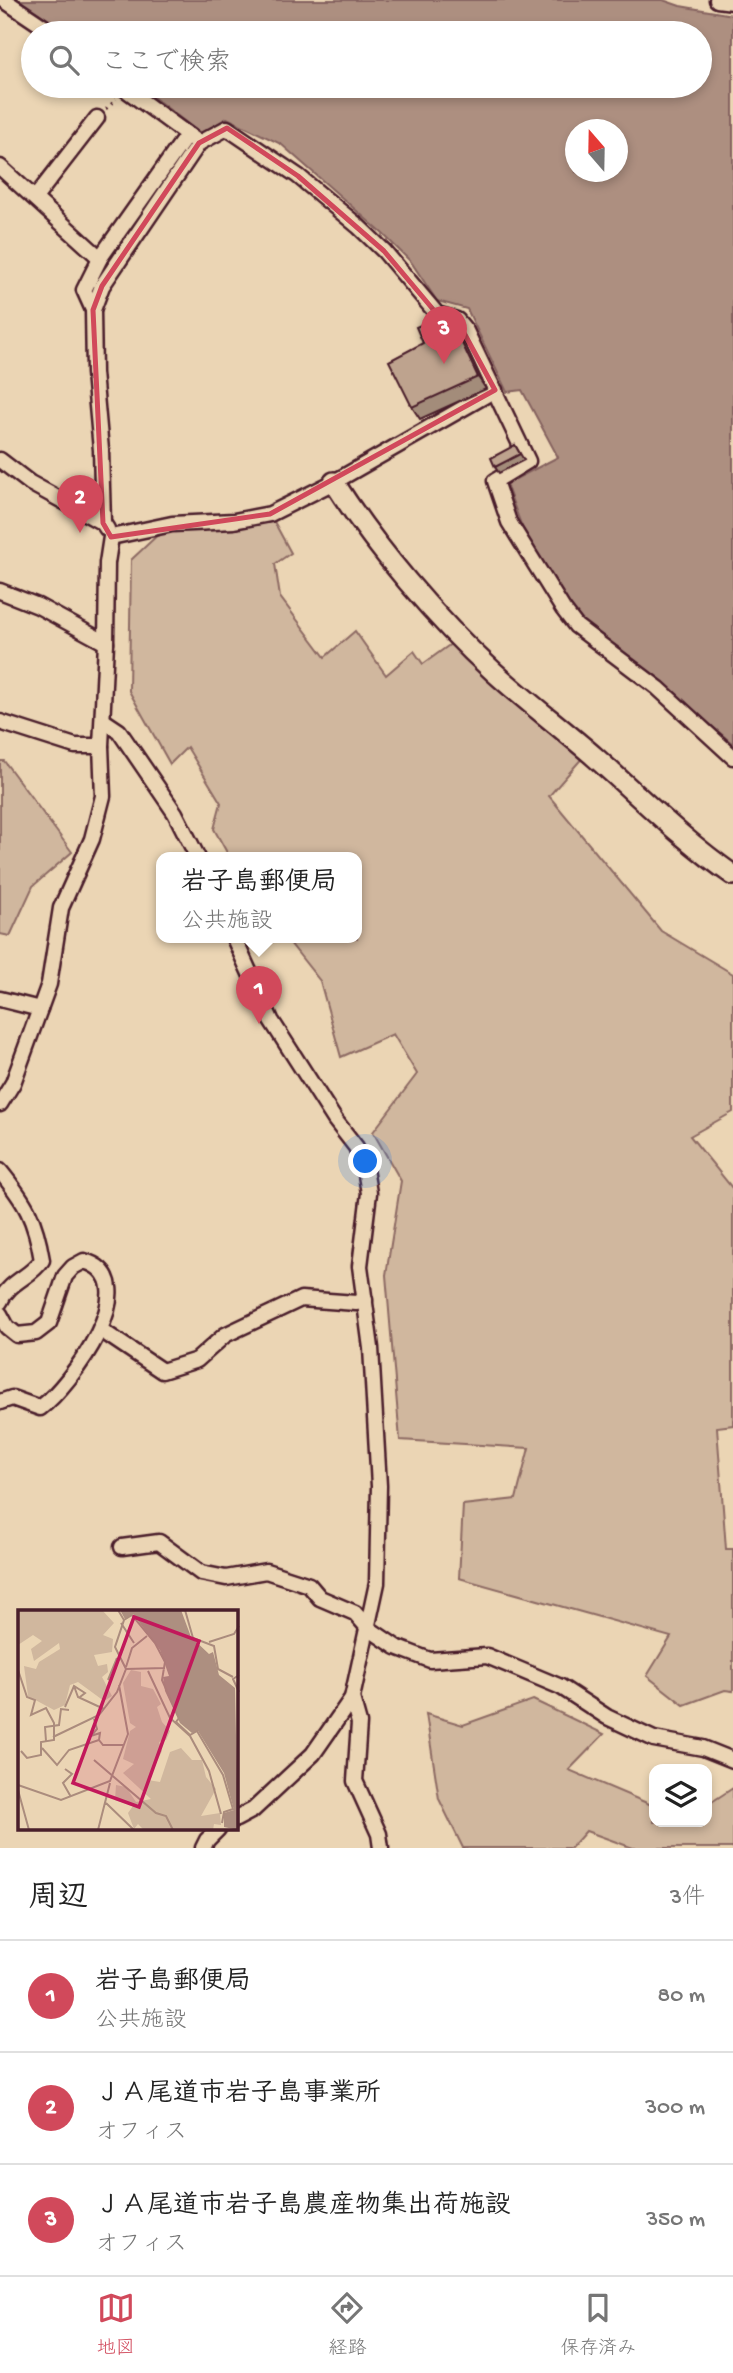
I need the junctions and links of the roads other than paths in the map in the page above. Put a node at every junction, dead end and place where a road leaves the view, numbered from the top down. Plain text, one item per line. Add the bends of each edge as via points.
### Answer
1 (4, 0) edge
2 (717, 0) edge
3 (733, 2) edge
4 (35, 21) edge
5 (138, 98) edge
6 (97, 118) road end
7 (193, 139) junction
8 (0, 167) edge
9 (35, 198) junction
10 (100, 258) junction
11 (93, 310) junction
12 (495, 390) junction
13 (0, 460) edge
14 (334, 482) junction
15 (103, 523) junction
16 (111, 537) junction
17 (0, 591) edge
18 (107, 643) junction
19 (104, 721) junction
20 (0, 722) edge
21 (101, 746) junction
22 (733, 757) edge
23 (195, 852) edge
24 (733, 875) edge
25 (236, 943) edge
26 (0, 999) edge
27 (40, 1009) junction
28 (0, 1104) edge
29 (0, 1171) edge
30 (365, 1300) junction
31 (0, 1302) edge
32 (0, 1314) edge
33 (100, 1330) junction
34 (0, 1402) edge
35 (122, 1547) dead end
36 (368, 1628) junction
37 (352, 1698) junction
38 (733, 1760) edge
39 (238, 1818) edge
40 (217, 1830) edge
41 (203, 1848) edge
42 (381, 1848) edge

1 - 4 street
2 - 3 street
5 - 7 street
6 - 9 street
7 - 10 street
7 - 11 street via 102,286
7 - 12 street via 227,128 298,176 384,251 437,314 457,320
8 - 9 street
9 - 10 street
10 - 11 street via 84,290
11 - 15 street
12 - 14 street
12 - 22 street via 528,461 495,481 509,522 563,609 576,626 657,688
13 - 15 street via 30,483
14 - 16 street via 286,507 250,519 172,524
14 - 24 street via 368,531 437,613 495,673
15 - 16 street
16 - 18 street
17 - 18 street
18 - 19 street
19 - 21 street
19 - 23 street via 126,741 175,813
20 - 21 street via 75,746
21 - 27 street via 103,796 92,839 61,908 49,984
25 - 30 street via 271,1020 356,1147 365,1169 369,1193 360,1266
26 - 27 street
27 - 28 street via 13,1083
29 - 31 street via 24,1200 42,1259 37,1268 5,1291
30 - 33 street via 301,1299 225,1335 197,1360 162,1371
30 - 36 street via 379,1486 377,1583
32 - 33 street via 18,1335 36,1333 49,1323 65,1276 84,1261 106,1273 110,1289
33 - 34 street via 90,1349 40,1408 12,1398
35 - 36 street via 159,1542 201,1573 226,1578 266,1572 309,1585 320,1598 355,1613
36 - 37 street
36 - 38 street via 396,1647 430,1660 487,1657 561,1687 607,1717 654,1739 703,1748
37 - 39 street via 313,1754 253,1810
37 - 42 street via 359,1723 355,1781
40 - 41 street

